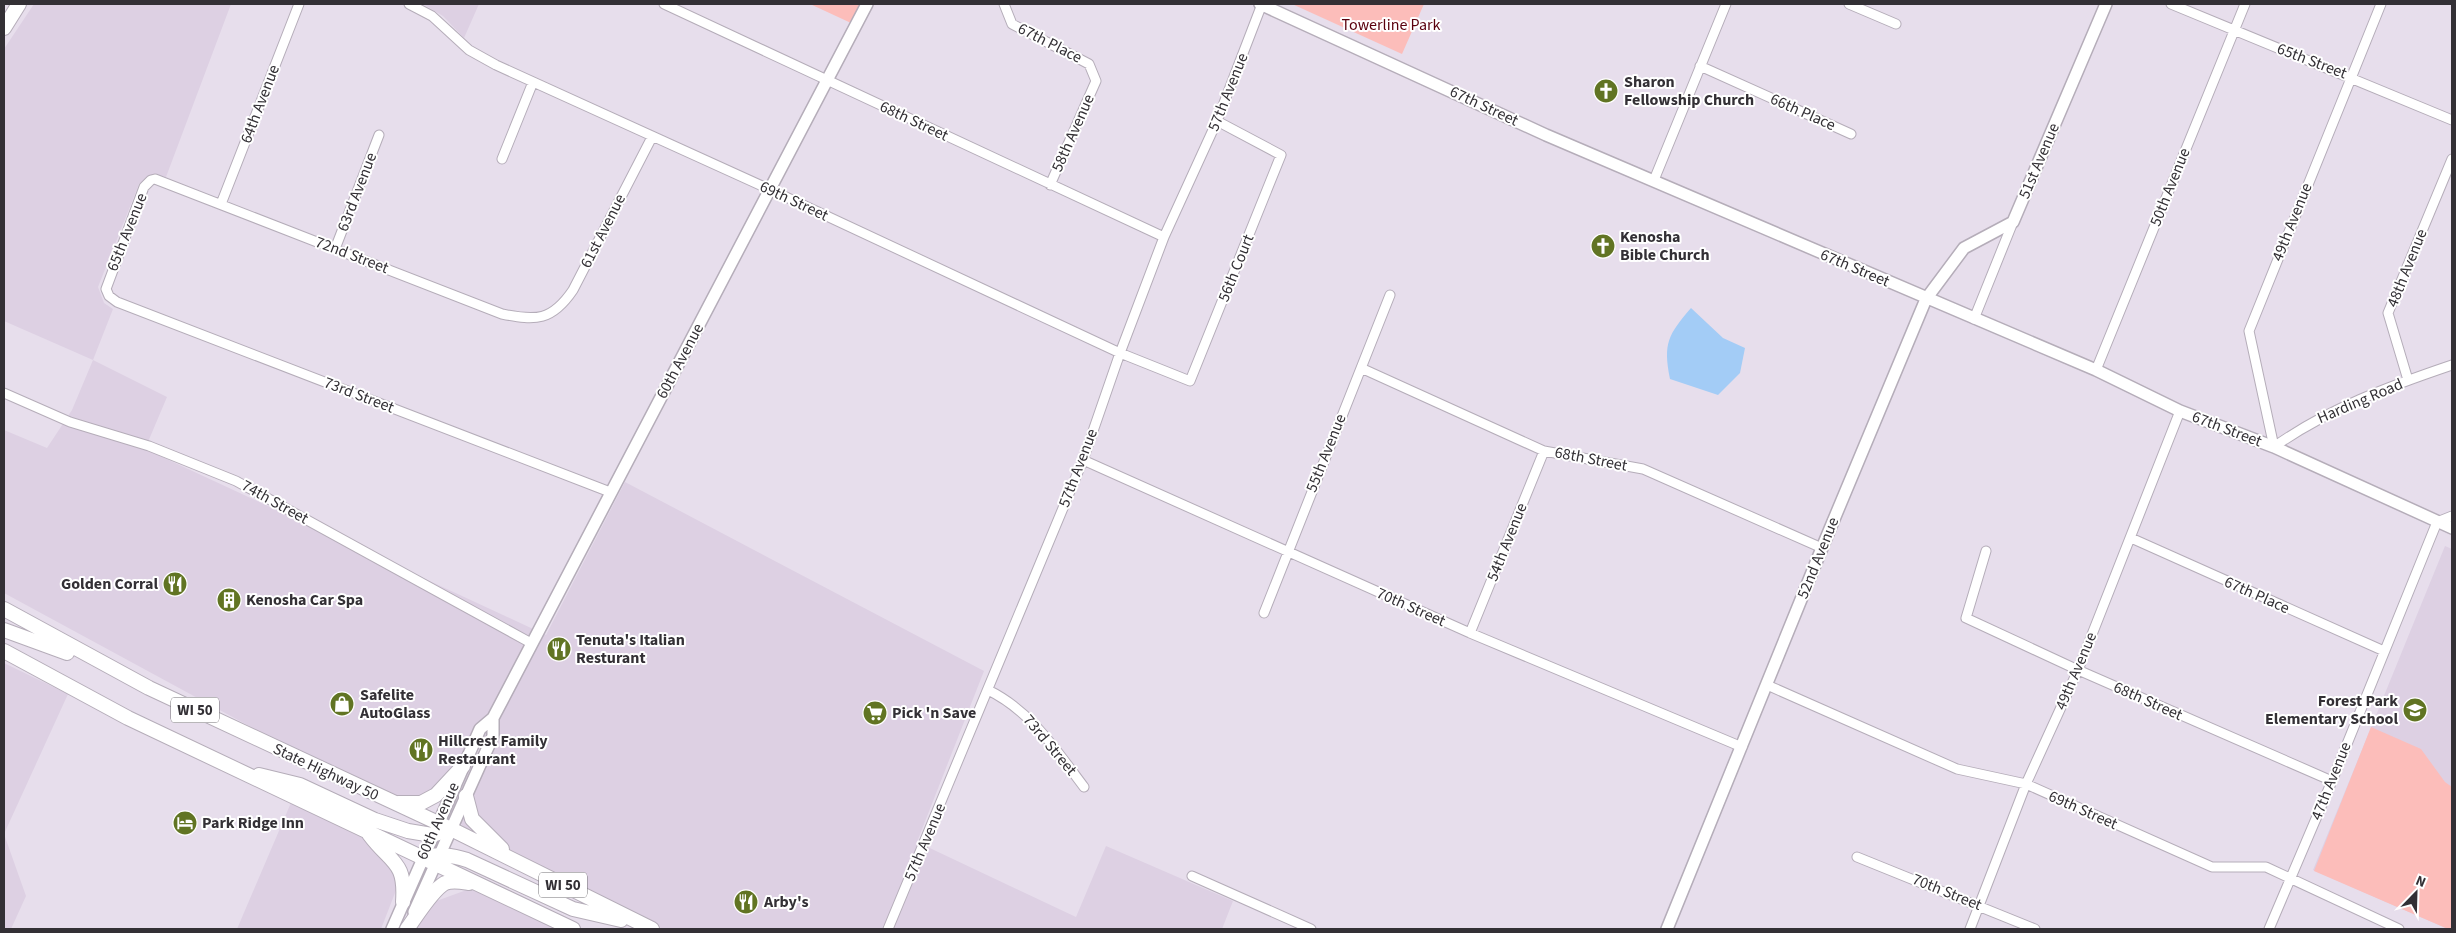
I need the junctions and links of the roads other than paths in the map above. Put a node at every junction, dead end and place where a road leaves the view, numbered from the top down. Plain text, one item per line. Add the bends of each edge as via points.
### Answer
1 (19, 4) edge
2 (298, 4) edge
3 (409, 4) edge
4 (664, 4) edge
5 (867, 4) edge
6 (1261, 4) edge
7 (1726, 4) edge
8 (1849, 4) edge
9 (2106, 4) edge
10 (2171, 4) edge
11 (2245, 4) edge
12 (2381, 4) edge
13 (1003, 5) edge
14 (1896, 24) dead end
15 (4, 28) edge
16 (2234, 31) junction
17 (1700, 66) junction
18 (2350, 76) junction
19 (826, 80) junction
20 (1096, 81) joint
21 (533, 82) junction
22 (2452, 120) edge
23 (1217, 121) junction
24 (1851, 134) dead end
25 (378, 135) dead end
26 (652, 137) junction
27 (502, 158) dead end
28 (2452, 159) edge
29 (161, 180) joint
30 (1654, 180) junction
31 (1050, 185) junction
32 (771, 190) junction
33 (221, 204) junction
34 (2013, 222) junction
35 (1164, 237) junction
36 (335, 248) junction
37 (1390, 295) dead end
38 (109, 296) joint
39 (1926, 299) junction
40 (544, 316) joint
41 (1974, 319) junction
42 (1120, 353) junction
43 (2452, 365) edge
44 (1360, 368) junction
45 (2096, 370) junction
46 (2408, 380) junction
47 (1190, 381) joint
48 (4, 393) edge
49 (2180, 411) junction
50 (2274, 447) junction
51 (1544, 451) junction
52 (1083, 460) junction
53 (610, 492) junction
54 (2452, 516) edge
55 (2437, 522) junction
56 (2452, 528) edge
57 (2131, 538) junction
58 (1822, 548) junction
59 (1986, 550) dead end
60 (1286, 552) junction
61 (4, 609) edge
62 (1264, 613) dead end
63 (4, 630) edge
64 (1470, 633) junction
65 (532, 643) junction
66 (4, 651) edge
67 (2384, 651) junction
68 (2078, 670) junction
69 (117, 671) junction
70 (1767, 685) junction
71 (988, 690) junction
72 (493, 718) junction
73 (1742, 747) junction
74 (463, 766) junction
75 (232, 768) junction
76 (2332, 781) junction
77 (2026, 784) junction
78 (1084, 787) dead end
79 (466, 796) junction
80 (392, 803) junction
81 (435, 829) junction
82 (451, 829) junction
83 (367, 832) junction
84 (422, 857) junction
85 (1857, 857) dead end
86 (437, 859) junction
87 (519, 864) junction
88 (1192, 876) dead end
89 (2291, 878) junction
90 (477, 884) junction
91 (404, 902) junction
92 (1980, 905) junction
93 (647, 927) edge
94 (392, 929) edge
95 (407, 929) edge
96 (573, 929) edge
97 (888, 929) edge
98 (1311, 929) edge
99 (1667, 929) edge
100 (1970, 929) edge
101 (2036, 929) edge
102 (2269, 929) edge
103 (2399, 929) edge

1 - 15 main road
2 - 33 street, 64th Avenue
3 - 21 street, 69th Street via 432,16 469,50
4 - 19 street, 68th Street
5 - 19 street, 60th Avenue
6 - 23 street, 57th Avenue
6 - 30 street, 67th Street via 1546,135
7 - 17 street
8 - 14 street
9 - 34 street, 51st Avenue
10 - 16 street, 65th Street
11 - 16 street, 50th Avenue
12 - 18 street, 49th Avenue
13 - 20 street, 67th Place via 1012,24 1089,64
16 - 18 street, 65th Street
16 - 45 street, 50th Avenue
17 - 24 street, 66th Place
17 - 30 street
18 - 22 street, 65th Street
18 - 50 street, 49th Avenue via 2249,331
19 - 31 street, 68th Street
19 - 32 street, 60th Avenue
20 - 31 street, 58th Avenue
21 - 26 street, 69th Street
21 - 27 street
23 - 35 street, 57th Avenue
23 - 47 street, 56th Court via 1281,155
25 - 36 street, 63rd Avenue
26 - 32 street, 69th Street
26 - 40 street, 61st Avenue via 573,290 566,300
28 - 46 street, 48th Avenue via 2388,313
29 - 33 street, 72nd Street
29 - 38 street, 65th Avenue via 151,180 144,187 107,281
30 - 39 street, 67th Street
31 - 35 street, 68th Street
32 - 42 street, 69th Street
32 - 53 street, 60th Avenue
33 - 36 street, 72nd Street
34 - 39 street, 52nd Avenue via 1964,248
34 - 41 street, 51st Avenue
35 - 42 street, 57th Avenue
36 - 40 street, 72nd Street via 502,314 534,319
37 - 44 street, 55th Avenue
38 - 53 street, 73rd Street via 117,302
39 - 41 street, 67th Street
39 - 58 street, 52nd Avenue
41 - 45 street, 67th Street
42 - 47 street, 69th Street
42 - 52 street, 57th Avenue
43 - 46 street, Harding Road
44 - 51 street, 68th Street
44 - 60 street, 55th Avenue
45 - 49 street, 67th Street
46 - 50 street, Harding Road via 2311,422
48 - 65 street, 74th Street via 70,422 149,446 236,481
49 - 50 street, 67th Street
49 - 57 street, 49th Avenue
50 - 55 street, 67th Street
51 - 58 street, 68th Street via 1643,469
51 - 64 street, 54th Avenue
52 - 60 street, 70th Street
52 - 71 street, 57th Avenue
53 - 65 street, 60th Avenue
54 - 55 street
55 - 56 street, 67th Street
55 - 67 street, 47th Avenue
57 - 67 street, 67th Place
57 - 68 street, 49th Avenue
58 - 70 street, 52nd Avenue
59 - 68 street, 68th Street via 1966,618
60 - 62 street, 55th Avenue
60 - 64 street, 70th Street
61 - 69 main road, State Highway 50 / WI 50
63 - 69 main road
64 - 73 street, 70th Street
65 - 72 street, 60th Avenue
66 - 75 main road, WI 50 via 128,718
67 - 76 street, 47th Avenue
68 - 76 street, 68th Street
68 - 77 street, 49th Avenue
69 - 80 main road, State Highway 50 / WI 50
70 - 73 street, 52nd Avenue
70 - 77 street, 69th Street via 1957,769
71 - 78 street, 73rd Street via 1014,704 1041,730
71 - 97 street, 57th Avenue
72 - 74 street, 60th Avenue via 480,729
72 - 79 street, 60th Avenue via 493,736
73 - 99 street, 52nd Avenue
74 - 80 main road via 436,795 421,803
74 - 81 street, 60th Avenue
75 - 81 main road via 300,785 408,832
75 - 83 main road, WI 50
76 - 89 street, 47th Avenue
77 - 89 street, 69th Street via 2212,867 2266,867
77 - 92 street, 49th Avenue
79 - 82 street, 60th Avenue
79 - 87 main road via 472,819 478,827
80 - 81 main road, State Highway 50 / WI 50
81 - 82 main road
81 - 84 street, 60th Avenue
82 - 86 street, 60th Avenue
82 - 87 main road, WI 50
83 - 84 main road, WI 50
83 - 91 main road via 399,866 404,879
84 - 86 main road, WI 50
84 - 91 street, 60th Avenue
85 - 92 street, 70th Street
86 - 90 main road, WI 50
86 - 93 main road via 467,860 572,910
86 - 95 street, 60th Avenue
87 - 93 main road, WI 50
88 - 98 street
89 - 102 street, 47th Avenue
89 - 103 street, 69th Street
90 - 95 main road via 445,883
90 - 96 main road, WI 50
91 - 94 street, 60th Avenue
92 - 100 street, 49th Avenue
92 - 101 street, 70th Street

